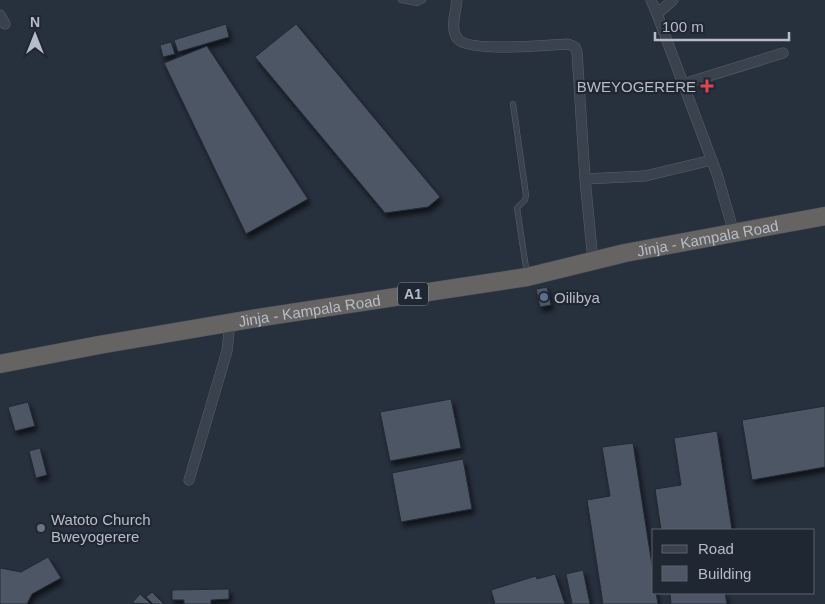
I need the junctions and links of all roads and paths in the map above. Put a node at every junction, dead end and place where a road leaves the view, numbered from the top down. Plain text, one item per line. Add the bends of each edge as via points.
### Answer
1 (401, 0) edge
2 (423, 0) edge
3 (457, 0) edge
4 (651, 0) edge
5 (673, 0) edge
6 (658, 14) junction
7 (783, 53) dead end
8 (683, 84) junction
9 (513, 104) dead end
10 (712, 160) junction
11 (585, 179) junction
12 (825, 216) edge
13 (734, 233) junction
14 (593, 261) junction
15 (527, 277) junction
16 (230, 322) junction
17 (0, 364) edge
18 (189, 480) dead end

1 - 2 lane via 417,3
3 - 11 street via 454,31 464,44 495,47 568,44 575,47
4 - 6 street
5 - 6 street
6 - 8 street
7 - 8 street
8 - 10 street
9 - 15 lane via 526,195 517,208
10 - 11 street via 645,176
10 - 13 street
11 - 14 street
12 - 13 highway, Jinja - Kampala Road / A1
13 - 14 highway, Jinja - Kampala Road / A1
14 - 15 highway, Jinja - Kampala Road / A1
15 - 16 highway, Jinja - Kampala Road / A1
16 - 17 highway, Jinja - Kampala Road / A1
16 - 18 street via 227,351

